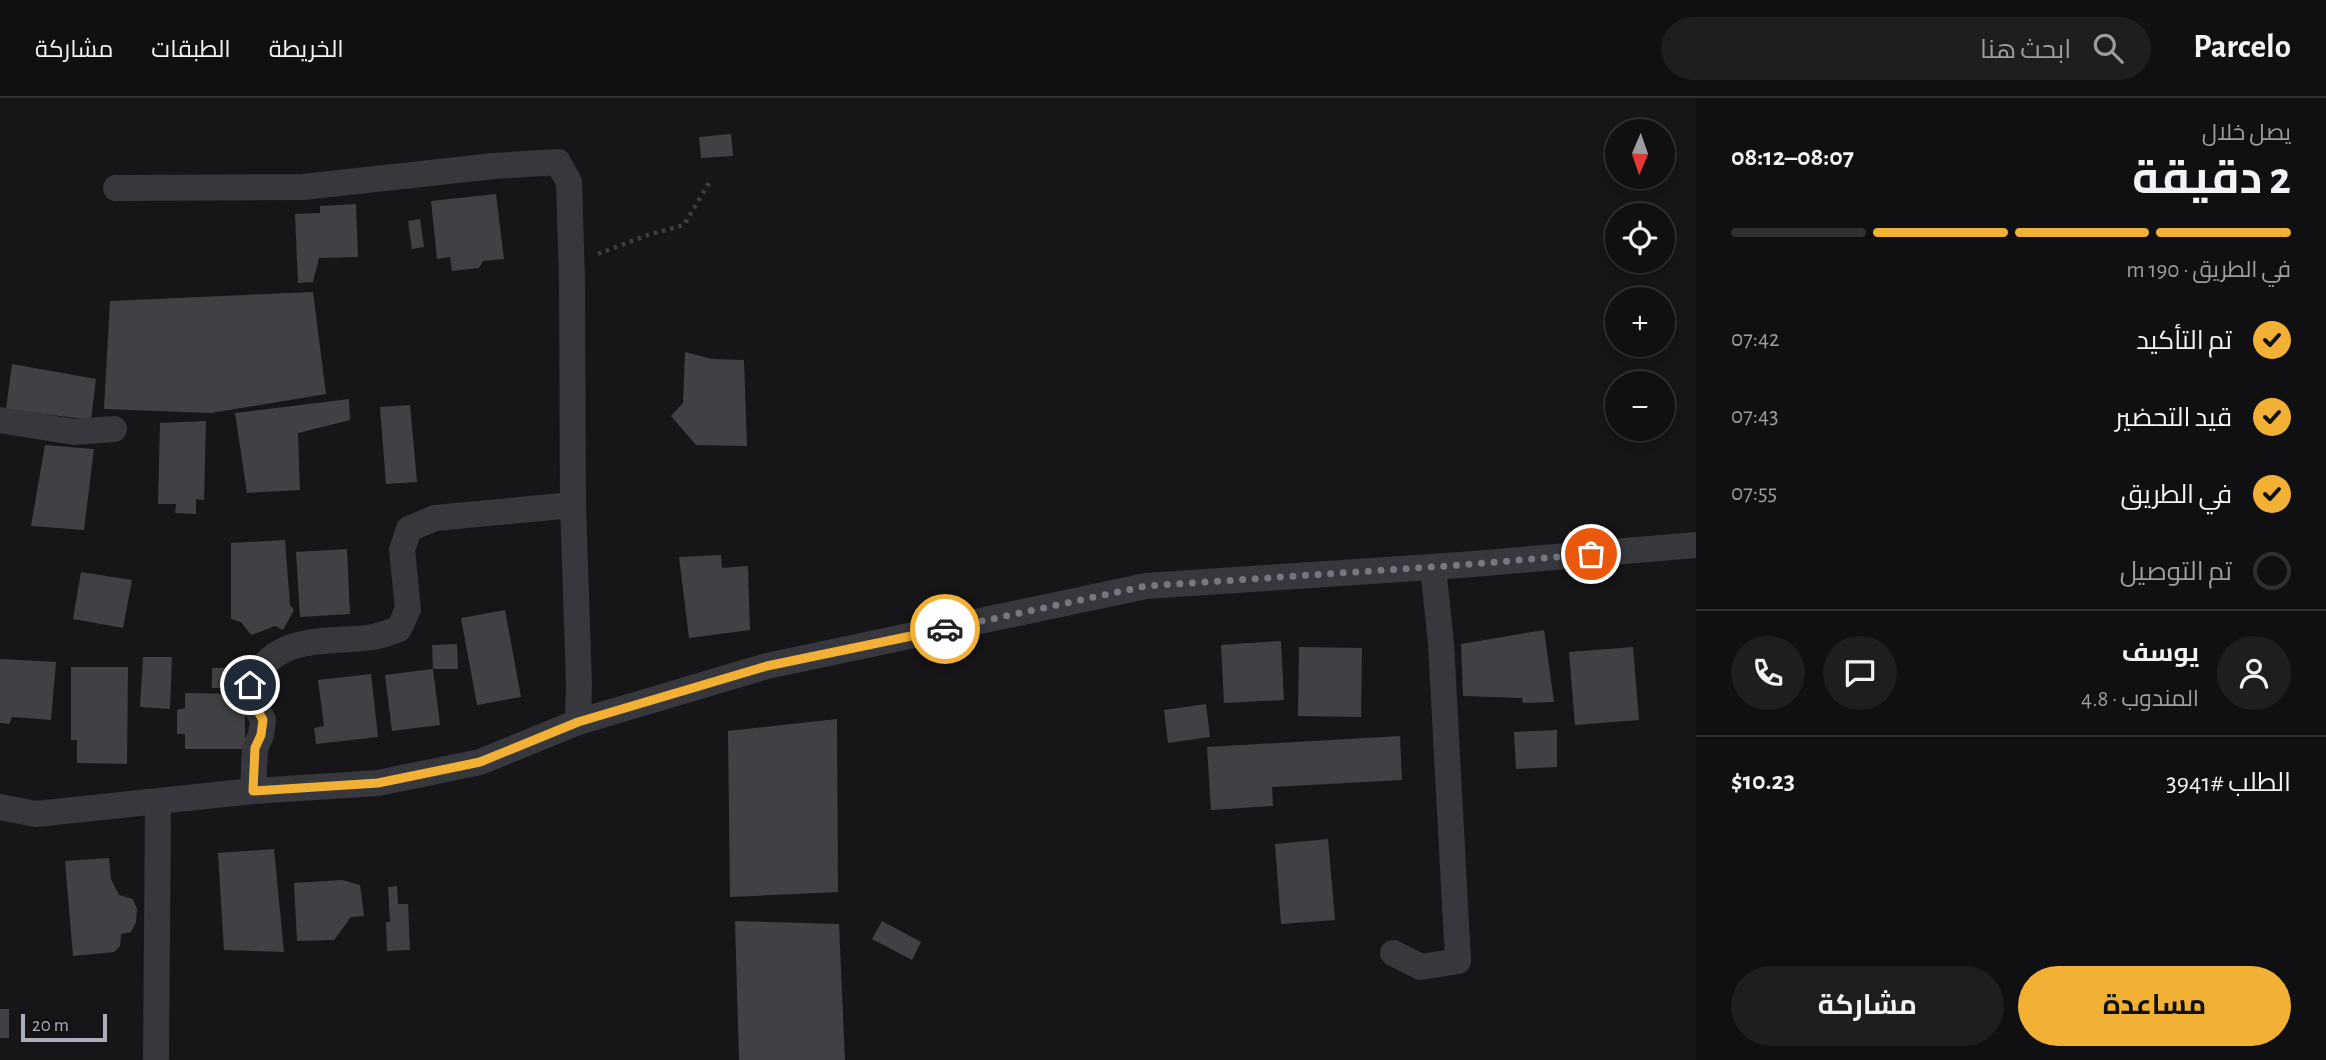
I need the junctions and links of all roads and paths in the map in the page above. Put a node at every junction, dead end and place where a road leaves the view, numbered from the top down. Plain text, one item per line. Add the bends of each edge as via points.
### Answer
1 (709, 183) dead end
2 (116, 188) dead end
3 (572, 281) junction
4 (0, 420) edge
5 (114, 429) dead end
6 (573, 505) junction
7 (1696, 545) edge
8 (1433, 567) junction
9 (578, 722) junction
10 (253, 791) junction
11 (158, 802) junction
12 (0, 807) edge
13 (1393, 953) dead end
14 (156, 1060) edge

1 - 3 path via 684,225 575,263
2 - 3 street via 303,187 558,162 569,182
3 - 6 street
4 - 5 street via 74,432
6 - 9 street
6 - 10 street via 435,518 409,529 402,551 408,609 399,629 376,636 295,644 271,656 257,671 250,685 263,720 255,748
7 - 8 street
8 - 9 street via 1146,586 767,666
8 - 13 street via 1448,746 1458,961 1421,967
9 - 10 street via 480,762 378,783
10 - 11 street
11 - 12 street via 36,814
11 - 14 street

